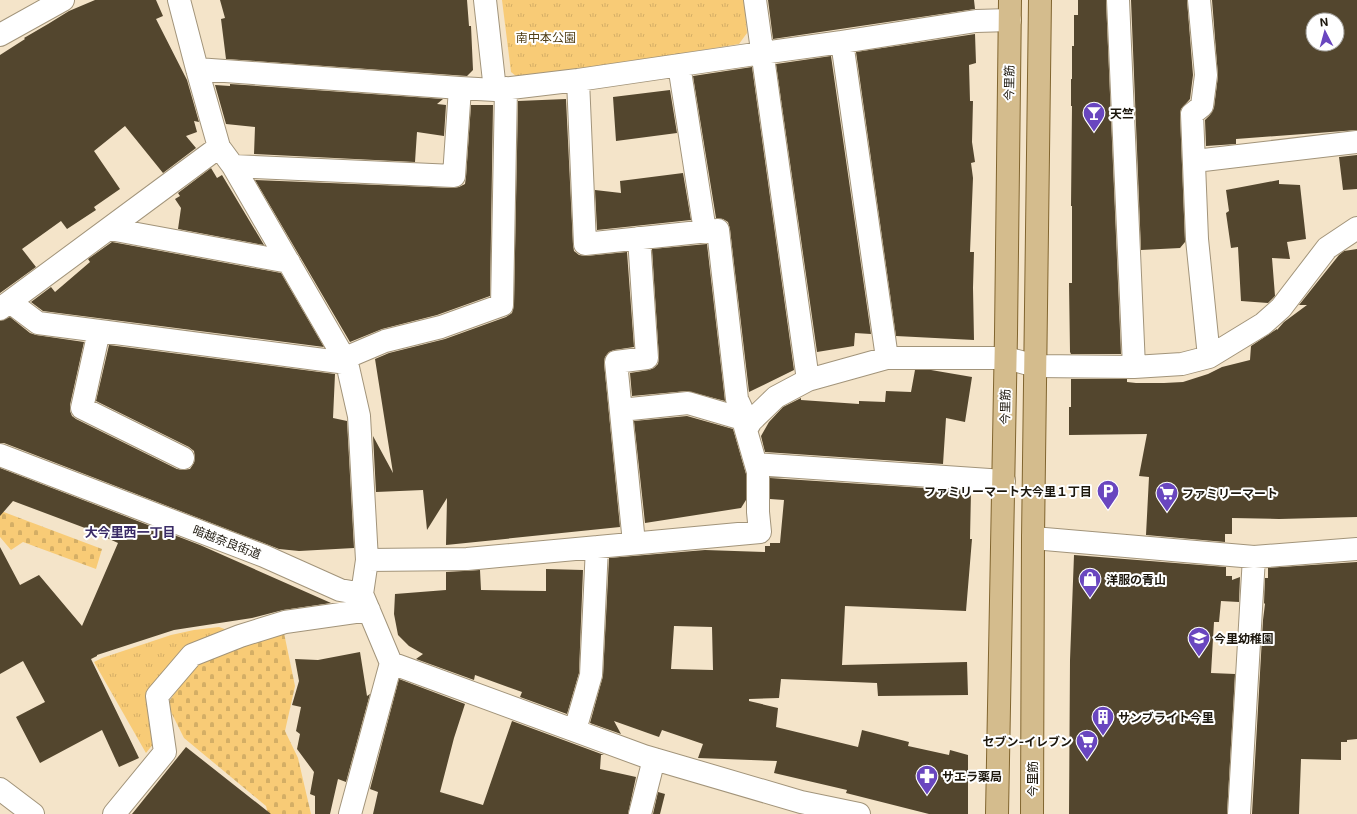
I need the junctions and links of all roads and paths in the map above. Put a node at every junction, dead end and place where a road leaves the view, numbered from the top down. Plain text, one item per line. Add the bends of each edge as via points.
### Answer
1 (63, 0) edge
2 (179, 0) edge
3 (485, 0) edge
4 (755, 0) edge
5 (1040, 0) edge
6 (1118, 0) edge
7 (1199, 0) edge
8 (1010, 10) edge
9 (0, 34) edge
10 (842, 42) junction
11 (762, 52) junction
12 (679, 65) junction
13 (197, 70) junction
14 (578, 80) junction
15 (460, 88) junction
16 (501, 89) junction
17 (1357, 142) edge
18 (219, 147) junction
19 (1195, 161) junction
20 (233, 166) junction
21 (1357, 228) edge
22 (110, 229) junction
23 (705, 231) junction
24 (639, 238) junction
25 (288, 262) junction
26 (5, 306) edge
27 (99, 331) junction
28 (1209, 357) junction
29 (888, 358) junction
30 (1006, 358) junction
31 (346, 360) junction
32 (1036, 366) junction
33 (1134, 367) junction
34 (808, 380) junction
35 (621, 410) junction
36 (748, 422) junction
37 (0, 455) edge
38 (182, 458) dead end
39 (756, 464) junction
40 (1004, 481) junction
41 (1033, 538) junction
42 (634, 543) junction
43 (597, 547) junction
44 (1357, 549) edge
45 (1254, 557) junction
46 (367, 560) junction
47 (365, 602) junction
48 (391, 663) junction
49 (574, 730) junction
50 (654, 759) junction
51 (0, 788) edge
52 (800, 808) edge
53 (33, 814) edge
54 (114, 814) edge
55 (350, 814) edge
56 (640, 814) edge
57 (859, 814) edge
58 (997, 814) edge
59 (1032, 814) edge
60 (1239, 814) edge

1 - 9 street
2 - 13 street
3 - 16 street
4 - 11 street
5 - 32 main road, 今里筋
6 - 33 street
7 - 19 street via 1206,75 1202,106 1192,114
8 - 10 street via 976,22
8 - 30 main road, 今里筋
10 - 11 street
10 - 29 street
11 - 12 street
11 - 34 street
12 - 14 street
12 - 23 street
13 - 15 street
13 - 18 street
14 - 16 street
14 - 24 street via 585,244
15 - 16 street
15 - 20 street via 454,176
16 - 31 street via 502,305 441,327 385,341
17 - 19 street
18 - 20 street
18 - 22 street
19 - 28 street via 1197,239
20 - 25 street
21 - 28 street via 1327,248 1281,308 1263,324
22 - 25 street
22 - 26 street
23 - 24 street
23 - 36 street via 718,230 737,399
24 - 35 street via 647,358 616,362
25 - 31 street
26 - 27 street via 38,323
27 - 31 street
27 - 38 street via 82,408
28 - 33 street via 1182,364
29 - 30 street
29 - 34 street
30 - 32 street
30 - 40 main road, 今里筋
31 - 46 street via 359,416
32 - 33 street
32 - 41 main road, 今里筋
34 - 36 street via 776,397
35 - 36 street via 688,402
35 - 42 street
36 - 39 street via 745,427
37 - 47 street, 暗越奈良街道 via 264,556
39 - 40 street
39 - 42 street via 760,532
40 - 58 main road, 今里筋
41 - 45 street
41 - 59 main road, 今里筋
42 - 43 street
43 - 46 street via 467,559
43 - 49 street via 591,675
44 - 45 street
45 - 60 street
46 - 47 street
47 - 48 street
47 - 54 street via 285,622 192,655 157,696 165,752
48 - 49 street
48 - 55 street
49 - 50 street
50 - 52 street
50 - 56 street
51 - 53 street
52 - 57 street

